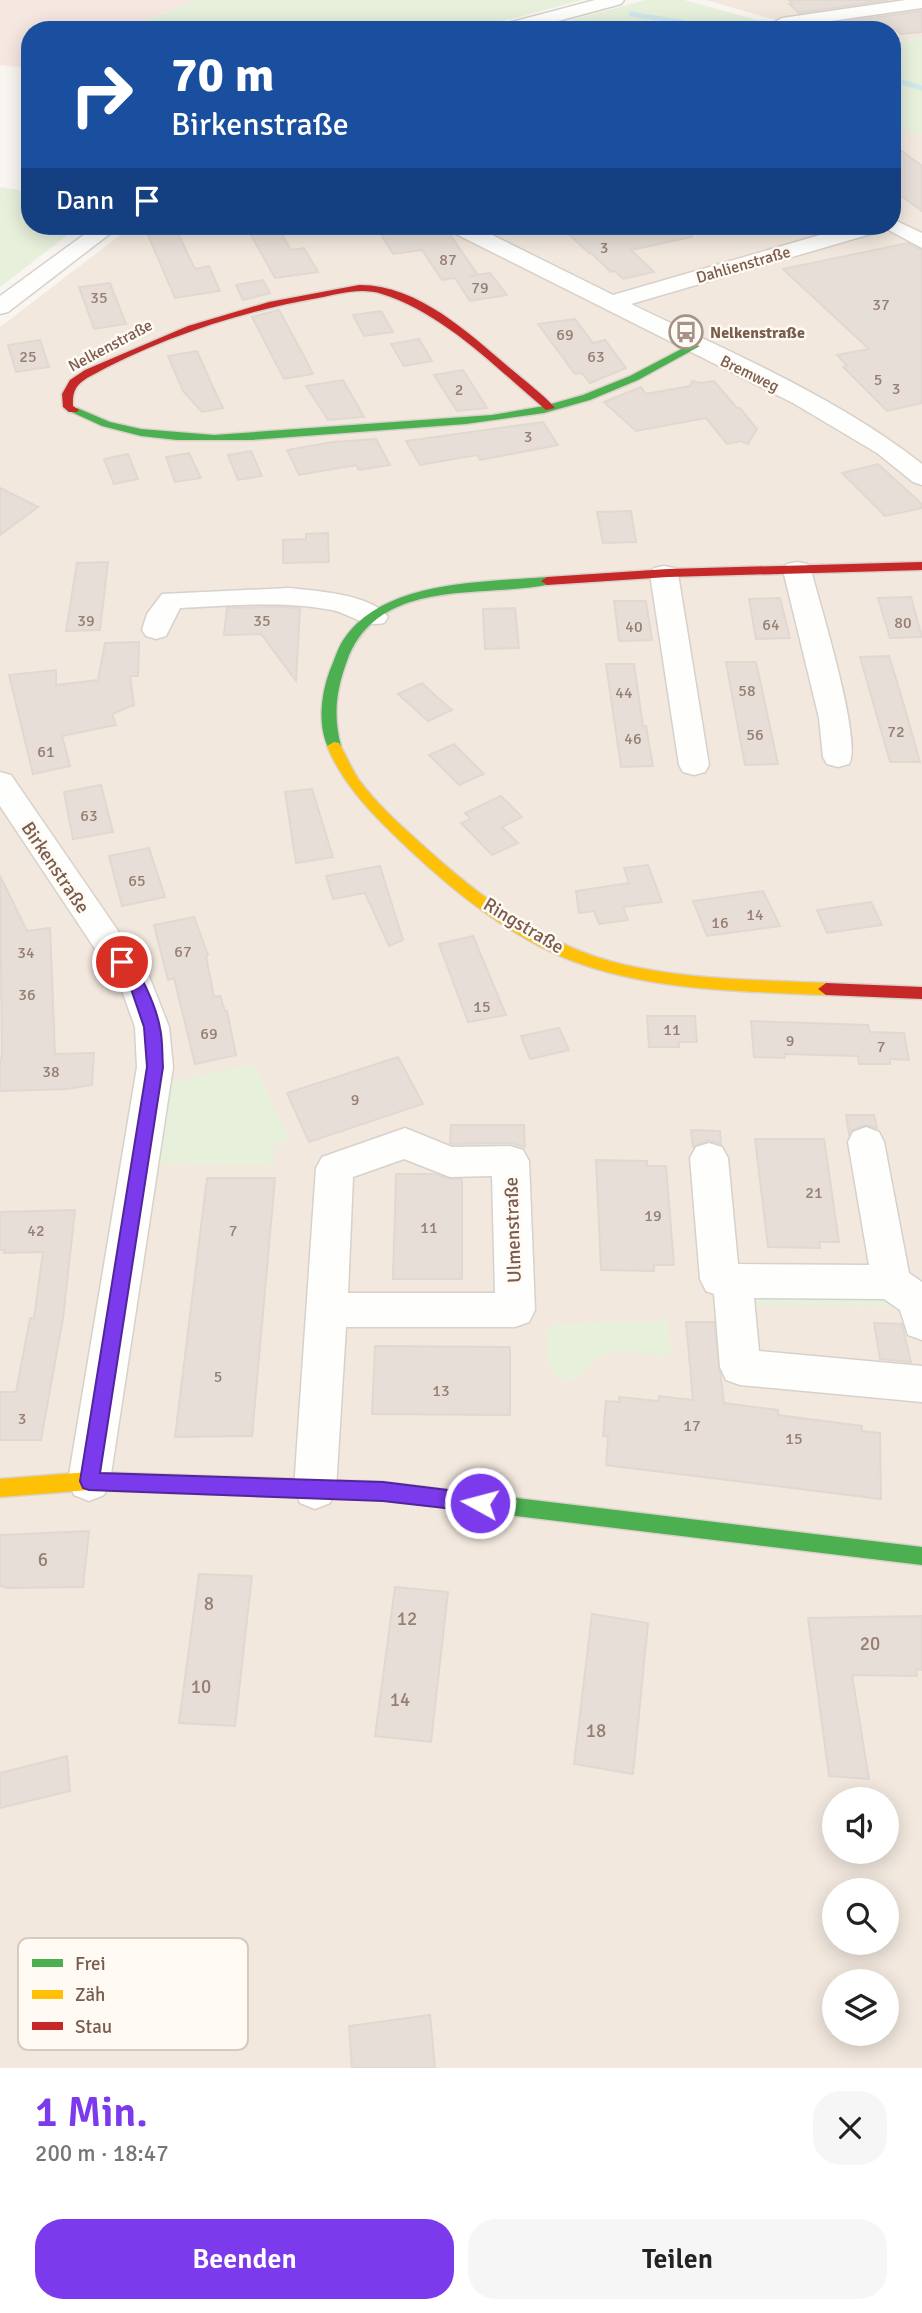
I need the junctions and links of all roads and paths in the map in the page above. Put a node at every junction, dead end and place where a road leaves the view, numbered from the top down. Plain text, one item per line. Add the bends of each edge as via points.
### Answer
1 (615, 0) edge
2 (922, 2) edge
3 (537, 21) edge
4 (795, 21) edge
5 (901, 230) edge
6 (97, 235) edge
7 (476, 235) edge
8 (842, 235) edge
9 (922, 242) edge
10 (612, 302) junction
11 (0, 307) edge
12 (695, 346) junction
13 (550, 408) junction
14 (922, 440) edge
15 (886, 448) junction
16 (922, 477) edge
17 (922, 566) edge
18 (797, 570) junction
19 (664, 574) junction
20 (374, 617) junction
21 (156, 630) dead end
22 (838, 757) dead end
23 (694, 765) dead end
24 (0, 782) edge
25 (922, 993) edge
26 (866, 1142) dead end
27 (709, 1158) dead end
28 (733, 1281) junction
29 (891, 1282) junction
30 (327, 1310) junction
31 (922, 1323) edge
32 (922, 1384) edge
33 (89, 1481) junction
34 (0, 1488) edge
35 (316, 1489) junction
36 (922, 1556) edge

1 - 3 street
2 - 4 street
5 - 9 street
6 - 11 street
7 - 10 street, Bremweg
8 - 10 street, Dahlienstraße
10 - 12 street, Bremweg
12 - 13 street, Nelkenstraße via 604,393
12 - 15 street, Bremweg via 802,398
13 - 13 street, Nelkenstraße via 464,420 194,436 81,417 68,407 66,396 71,384 93,370 198,322 291,298 379,289 400,296 442,324
14 - 15 street
15 - 16 street, Bremweg
17 - 18 street, Ringstraße
18 - 19 street, Ringstraße
18 - 22 street via 834,718
19 - 20 street, Ringstraße via 439,591 409,598
19 - 23 street
20 - 21 street via 341,603 289,596 172,600
20 - 25 street, Ringstraße via 352,634 331,680 328,716 340,760 364,797 483,902 534,935 587,960 648,973 766,986
24 - 33 street, Birkenstraße via 137,985 152,1027 155,1067
26 - 29 street
27 - 28 street via 720,1279
28 - 29 street
28 - 32 street via 740,1367
29 - 31 street via 918,1301
30 - 30 street, Ulmenstraße via 515,1310 510,1161 450,1162 405,1143 335,1168
30 - 35 street, Ulmenstraße
33 - 34 street
33 - 35 street
35 - 36 street via 383,1492

